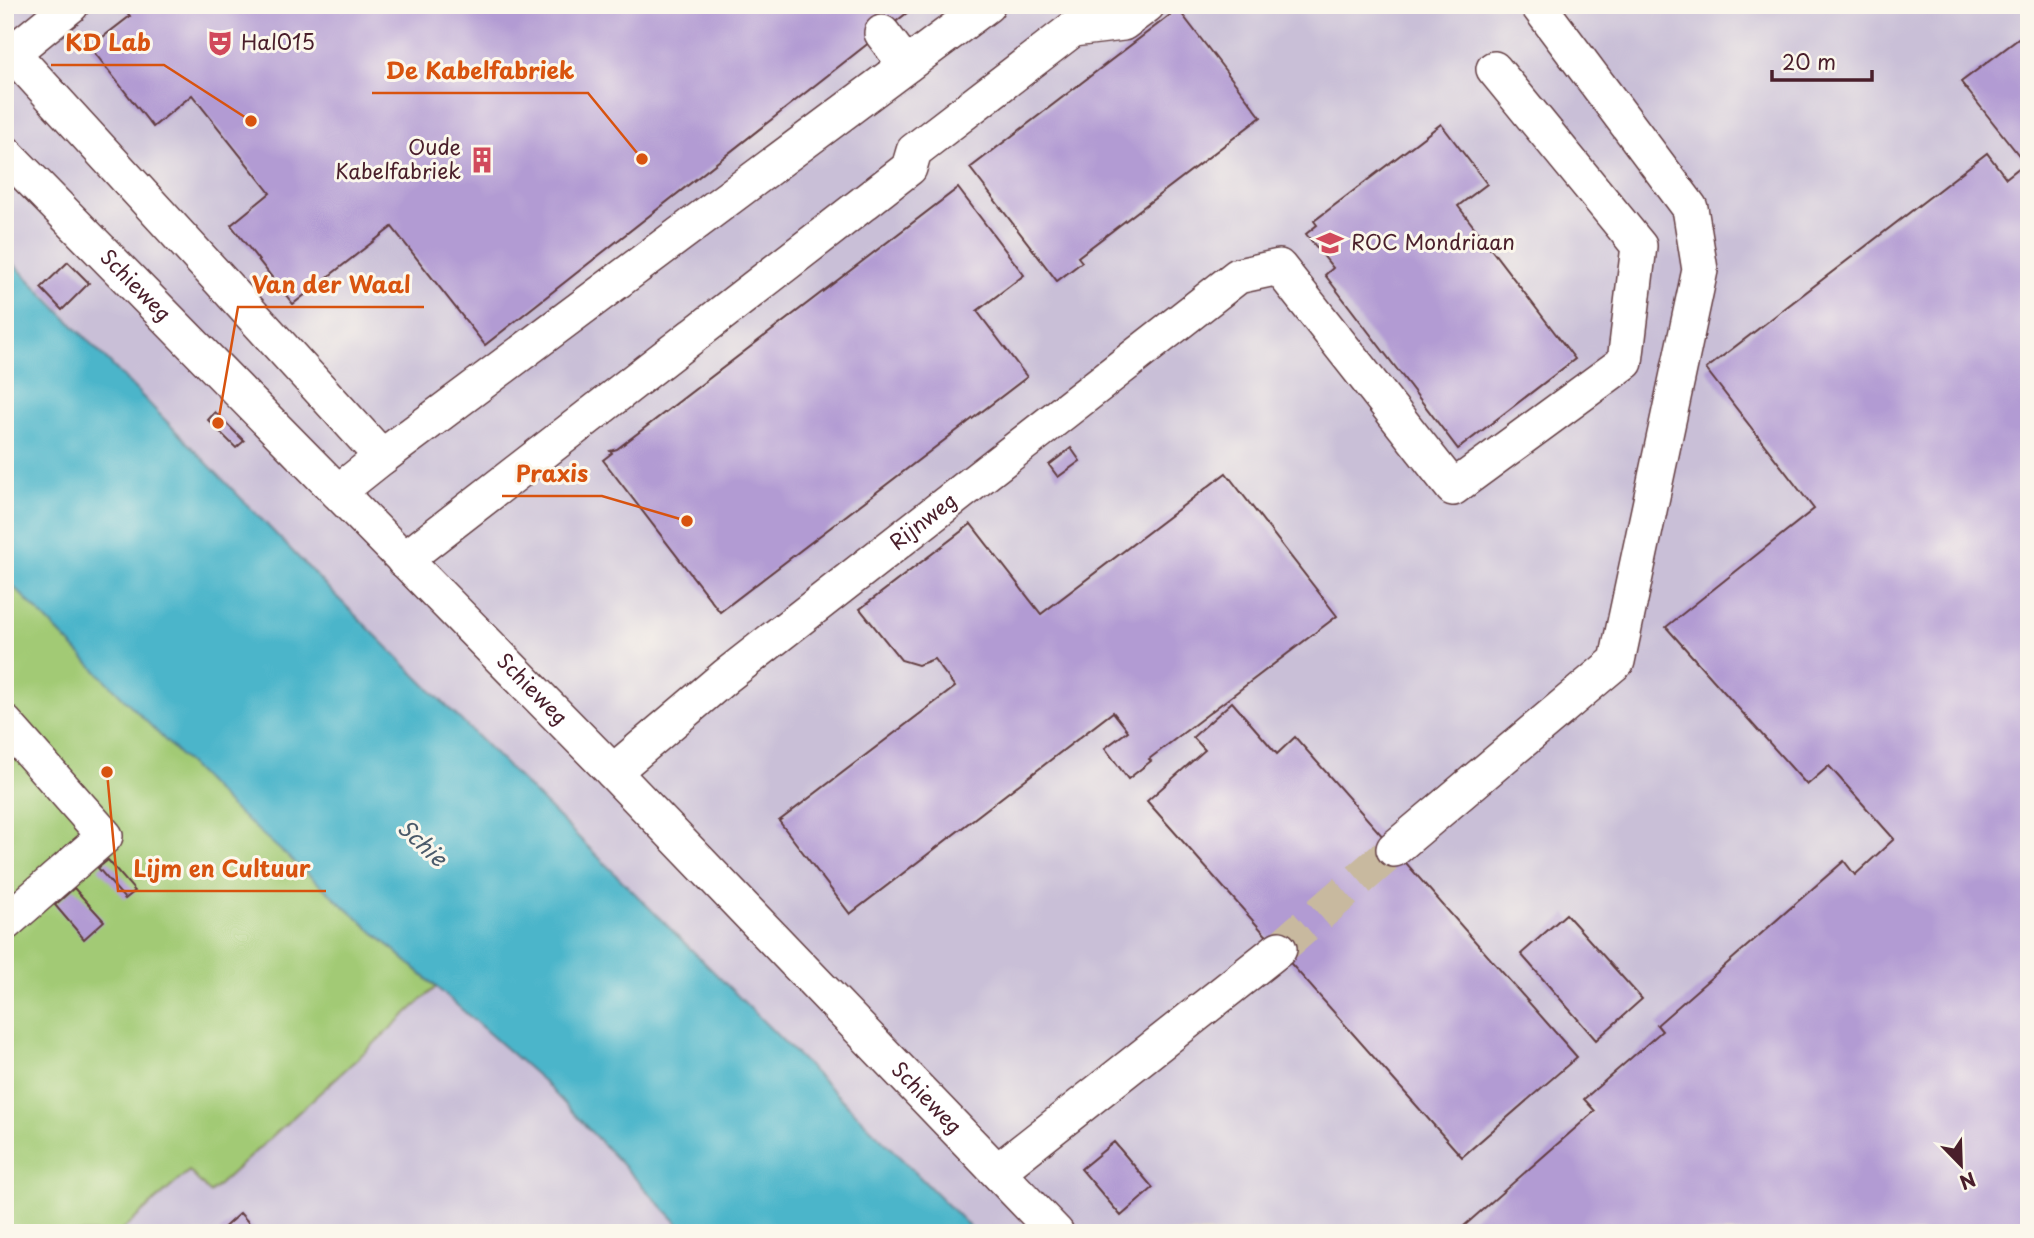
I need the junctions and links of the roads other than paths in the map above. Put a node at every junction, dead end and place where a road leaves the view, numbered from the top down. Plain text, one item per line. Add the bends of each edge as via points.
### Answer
1 (71, 5) edge
2 (987, 5) edge
3 (1147, 5) edge
4 (1538, 5) edge
5 (882, 33) dead end
6 (906, 65) junction
7 (1494, 69) dead end
8 (5, 153) edge
9 (382, 457) junction
10 (338, 492) junction
11 (404, 559) junction
12 (5, 723) edge
13 (613, 772) junction
14 (1394, 849) tunnel mouth
15 (5, 923) edge
16 (1279, 949) tunnel mouth
17 (998, 1171) junction
18 (1056, 1233) edge

1 - 9 street via 12,53
2 - 6 street
3 - 11 street via 1123,23 1073,29 914,151 909,168
4 - 14 street via 1690,208 1700,270 1617,661
5 - 6 street
6 - 9 street
7 - 13 street, Rijnweg via 1639,246 1625,362 1453,488 1279,267 1238,276 706,692
8 - 10 street, Schieweg
9 - 10 street
10 - 11 street, Schieweg
11 - 13 street, Schieweg
12 - 15 street via 105,836
13 - 17 street, Schieweg
16 - 17 street
17 - 18 street, Schieweg

